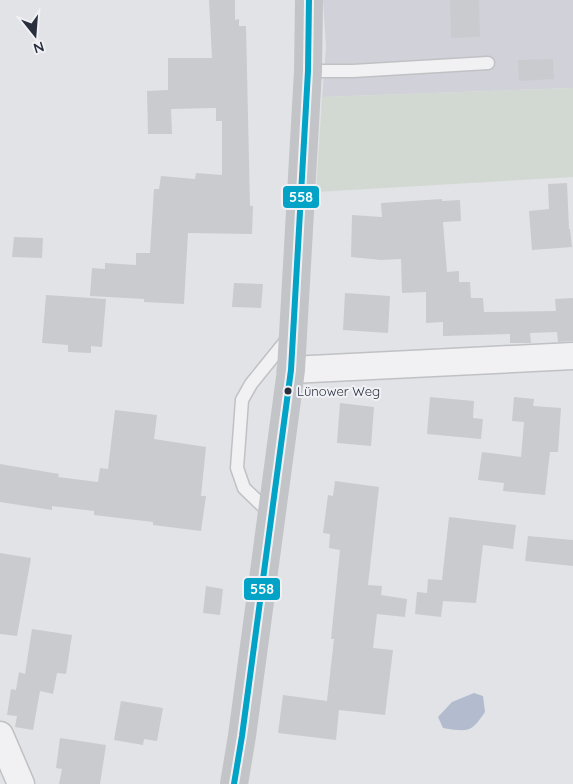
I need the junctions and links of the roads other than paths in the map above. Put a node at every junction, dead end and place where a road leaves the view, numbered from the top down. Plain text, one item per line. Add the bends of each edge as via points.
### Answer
1 (309, 0) edge
2 (488, 63) dead end
3 (308, 71) junction
4 (294, 332) junction
5 (573, 356) edge
6 (291, 370) junction
7 (272, 515) junction
8 (0, 735) edge
9 (21, 784) edge
10 (234, 784) edge

1 - 3 main road
2 - 3 lane
3 - 4 main road
4 - 6 main road
4 - 7 lane via 251,384 242,400 236,468 244,488
5 - 6 street
6 - 7 main road
7 - 10 main road
8 - 9 street

